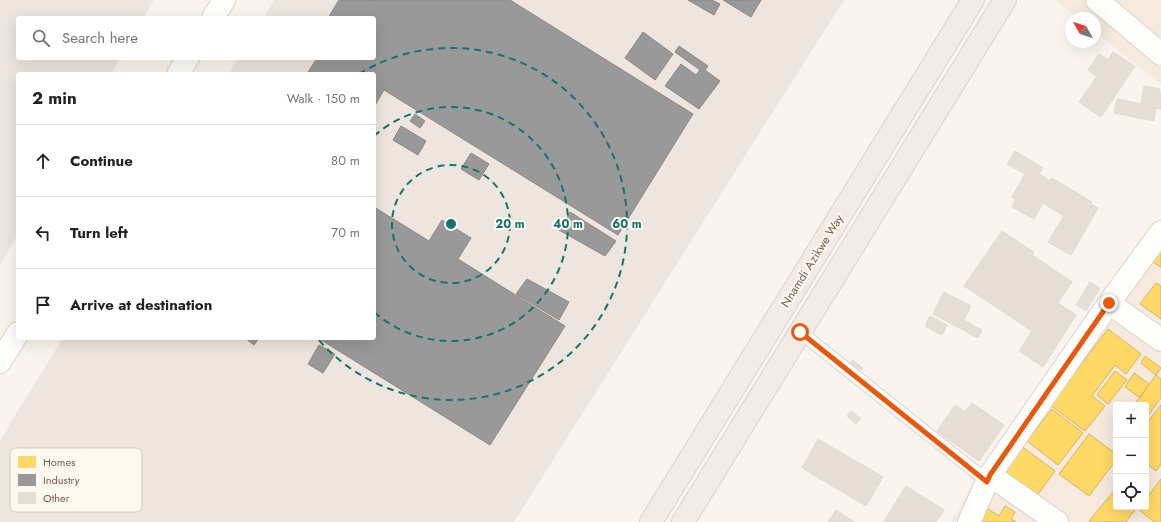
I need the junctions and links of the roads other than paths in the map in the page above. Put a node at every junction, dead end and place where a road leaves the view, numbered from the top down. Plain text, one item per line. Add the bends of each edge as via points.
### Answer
1 (224, 0) edge
2 (973, 0) edge
3 (1005, 0) edge
4 (1097, 0) edge
5 (214, 16) edge
6 (1161, 54) edge
7 (187, 60) edge
8 (179, 72) edge
9 (1161, 232) edge
10 (1109, 303) junction
11 (800, 332) junction
12 (16, 335) edge
13 (1161, 340) edge
14 (0, 362) edge
15 (989, 478) junction
16 (651, 522) edge
17 (683, 522) edge
18 (969, 522) edge
19 (1057, 522) edge

1 - 5 street
2 - 16 highway, Nnamdi Azikwe Way
3 - 11 highway
4 - 6 street
7 - 8 street
9 - 10 street
10 - 13 street
10 - 15 street
11 - 15 lane
11 - 17 highway
12 - 14 street
15 - 18 street
15 - 19 street

